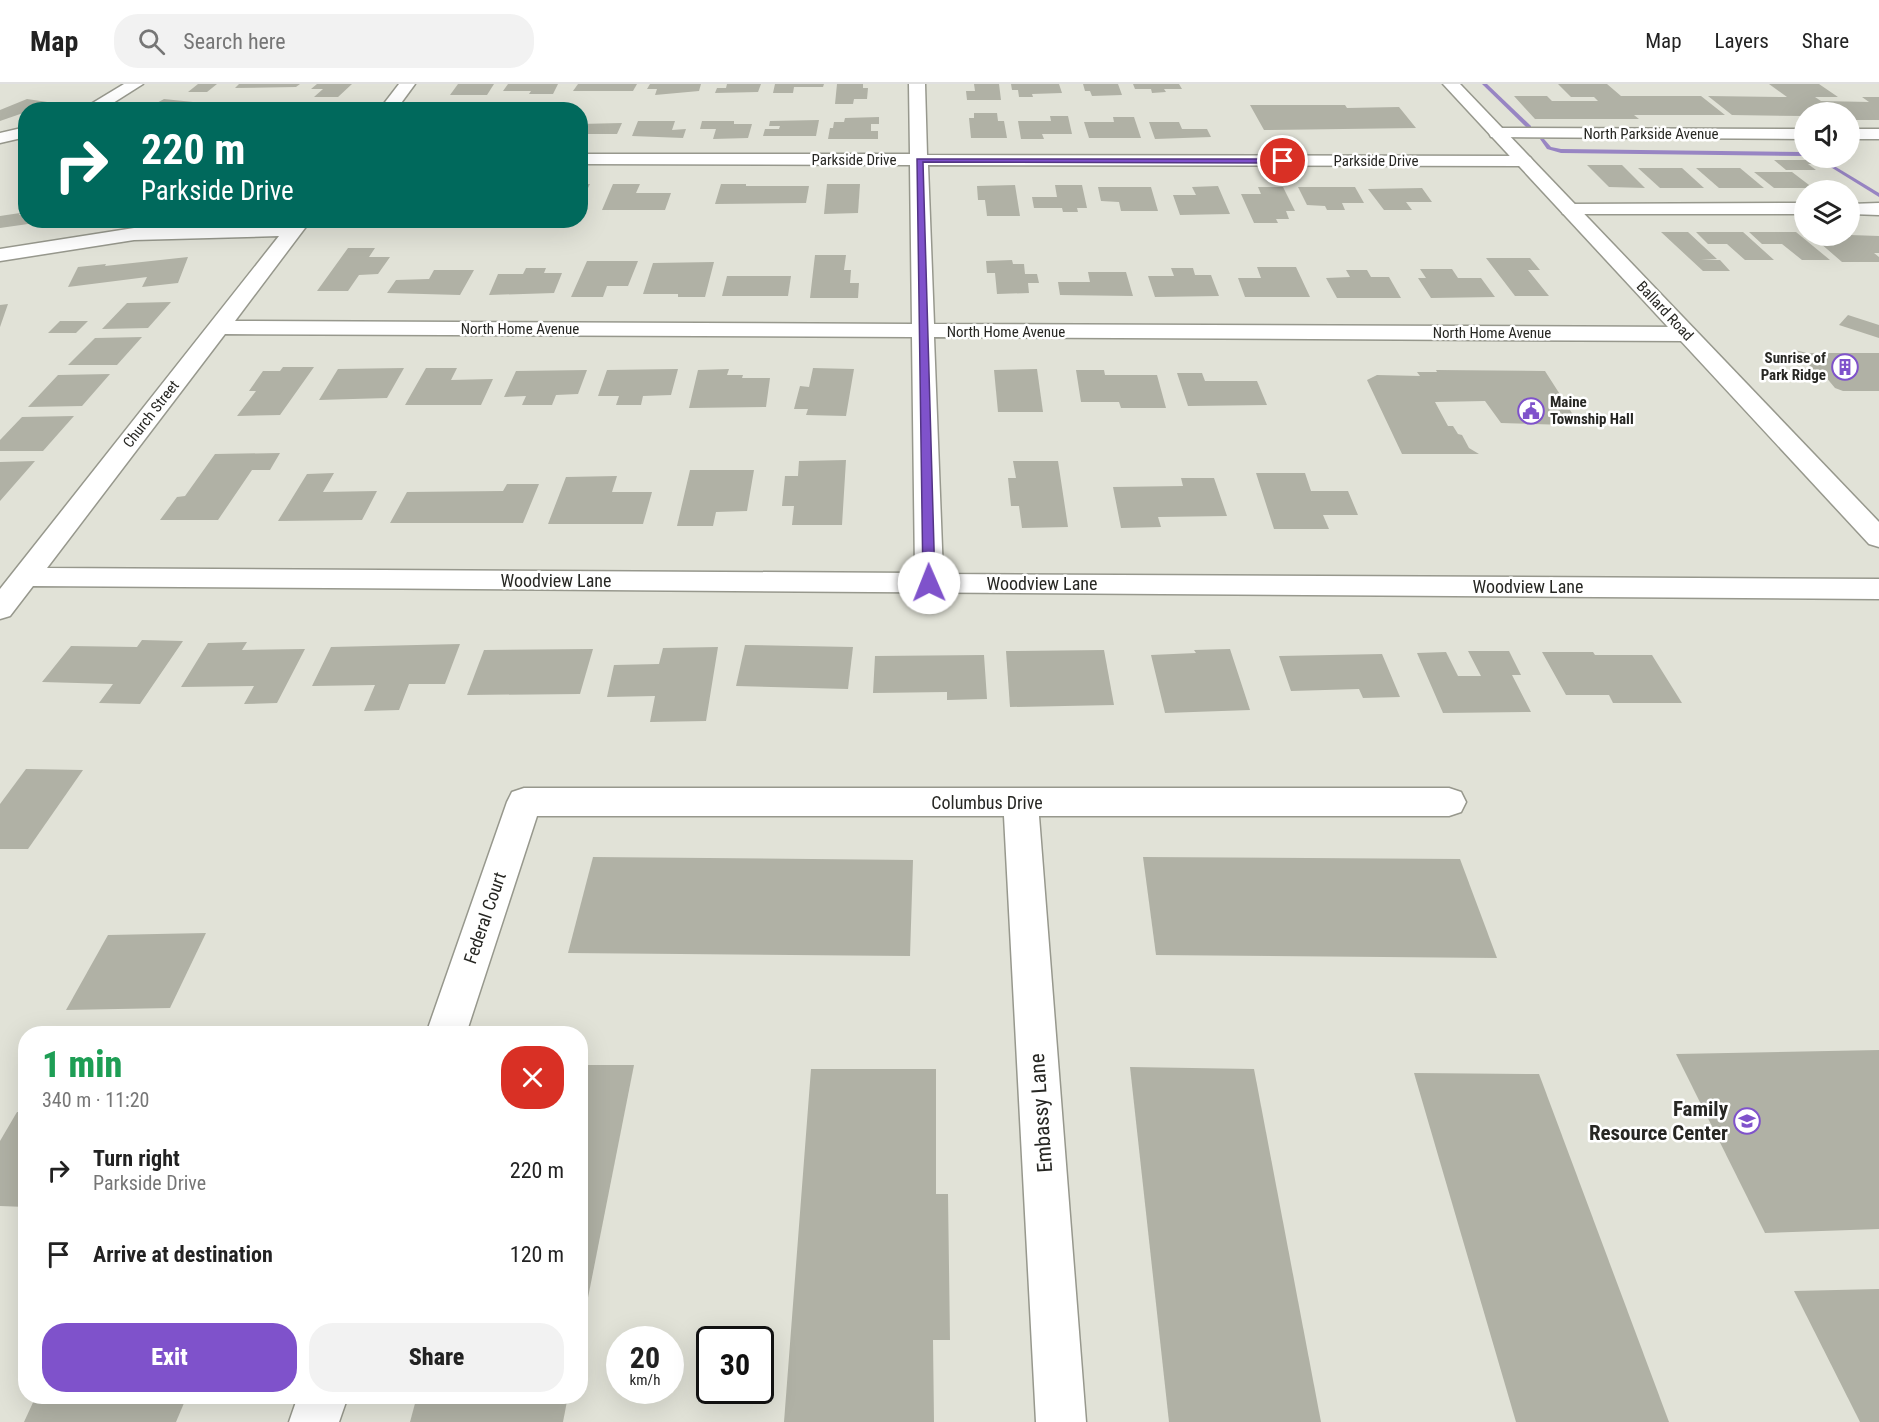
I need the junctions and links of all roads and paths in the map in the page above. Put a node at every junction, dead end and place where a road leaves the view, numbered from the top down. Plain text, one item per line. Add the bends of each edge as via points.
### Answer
1 (135, 84) edge
2 (407, 84) edge
3 (917, 84) edge
4 (1451, 84) edge
5 (103, 102) edge
6 (393, 102) edge
7 (1497, 133) junction
8 (18, 134) edge
9 (1794, 134) edge
10 (1860, 134) edge
11 (1879, 134) edge
12 (0, 138) edge
13 (588, 159) edge
14 (920, 160) junction
15 (1524, 161) junction
16 (1794, 209) edge
17 (1860, 209) edge
18 (1879, 209) edge
19 (1570, 210) junction
20 (243, 228) edge
21 (296, 228) edge
22 (0, 255) edge
23 (218, 327) junction
24 (924, 331) junction
25 (1686, 334) junction
26 (1879, 538) edge
27 (24, 578) junction
28 (929, 583) junction
29 (1879, 590) edge
30 (0, 609) edge
31 (524, 802) joint
32 (1449, 802) dead end
33 (1021, 803) junction
34 (449, 1026) edge
35 (320, 1404) edge
36 (314, 1422) edge
37 (1060, 1422) edge

1 - 5 street
2 - 6 street
3 - 14 street
4 - 7 street, Ballard Road
7 - 9 street, North Parkside Avenue
7 - 15 street, Ballard Road
8 - 12 street
10 - 11 street
13 - 14 street, Parkside Drive
14 - 15 street, Parkside Drive
14 - 24 street
15 - 19 street, Ballard Road
16 - 19 street
17 - 18 street
19 - 25 street, Ballard Road
20 - 22 street via 134,234
21 - 23 street, Church Street
23 - 24 street, North Home Avenue
23 - 27 street, Church Street
24 - 25 street, North Home Avenue
24 - 28 street
25 - 26 street, Ballard Road
27 - 28 street, Woodview Lane
27 - 30 street, Church Street
28 - 29 street, Woodview Lane
31 - 33 street, Columbus Drive
31 - 34 street, Federal Court
32 - 33 street, Columbus Drive
33 - 37 street, Embassy Lane
35 - 36 street

